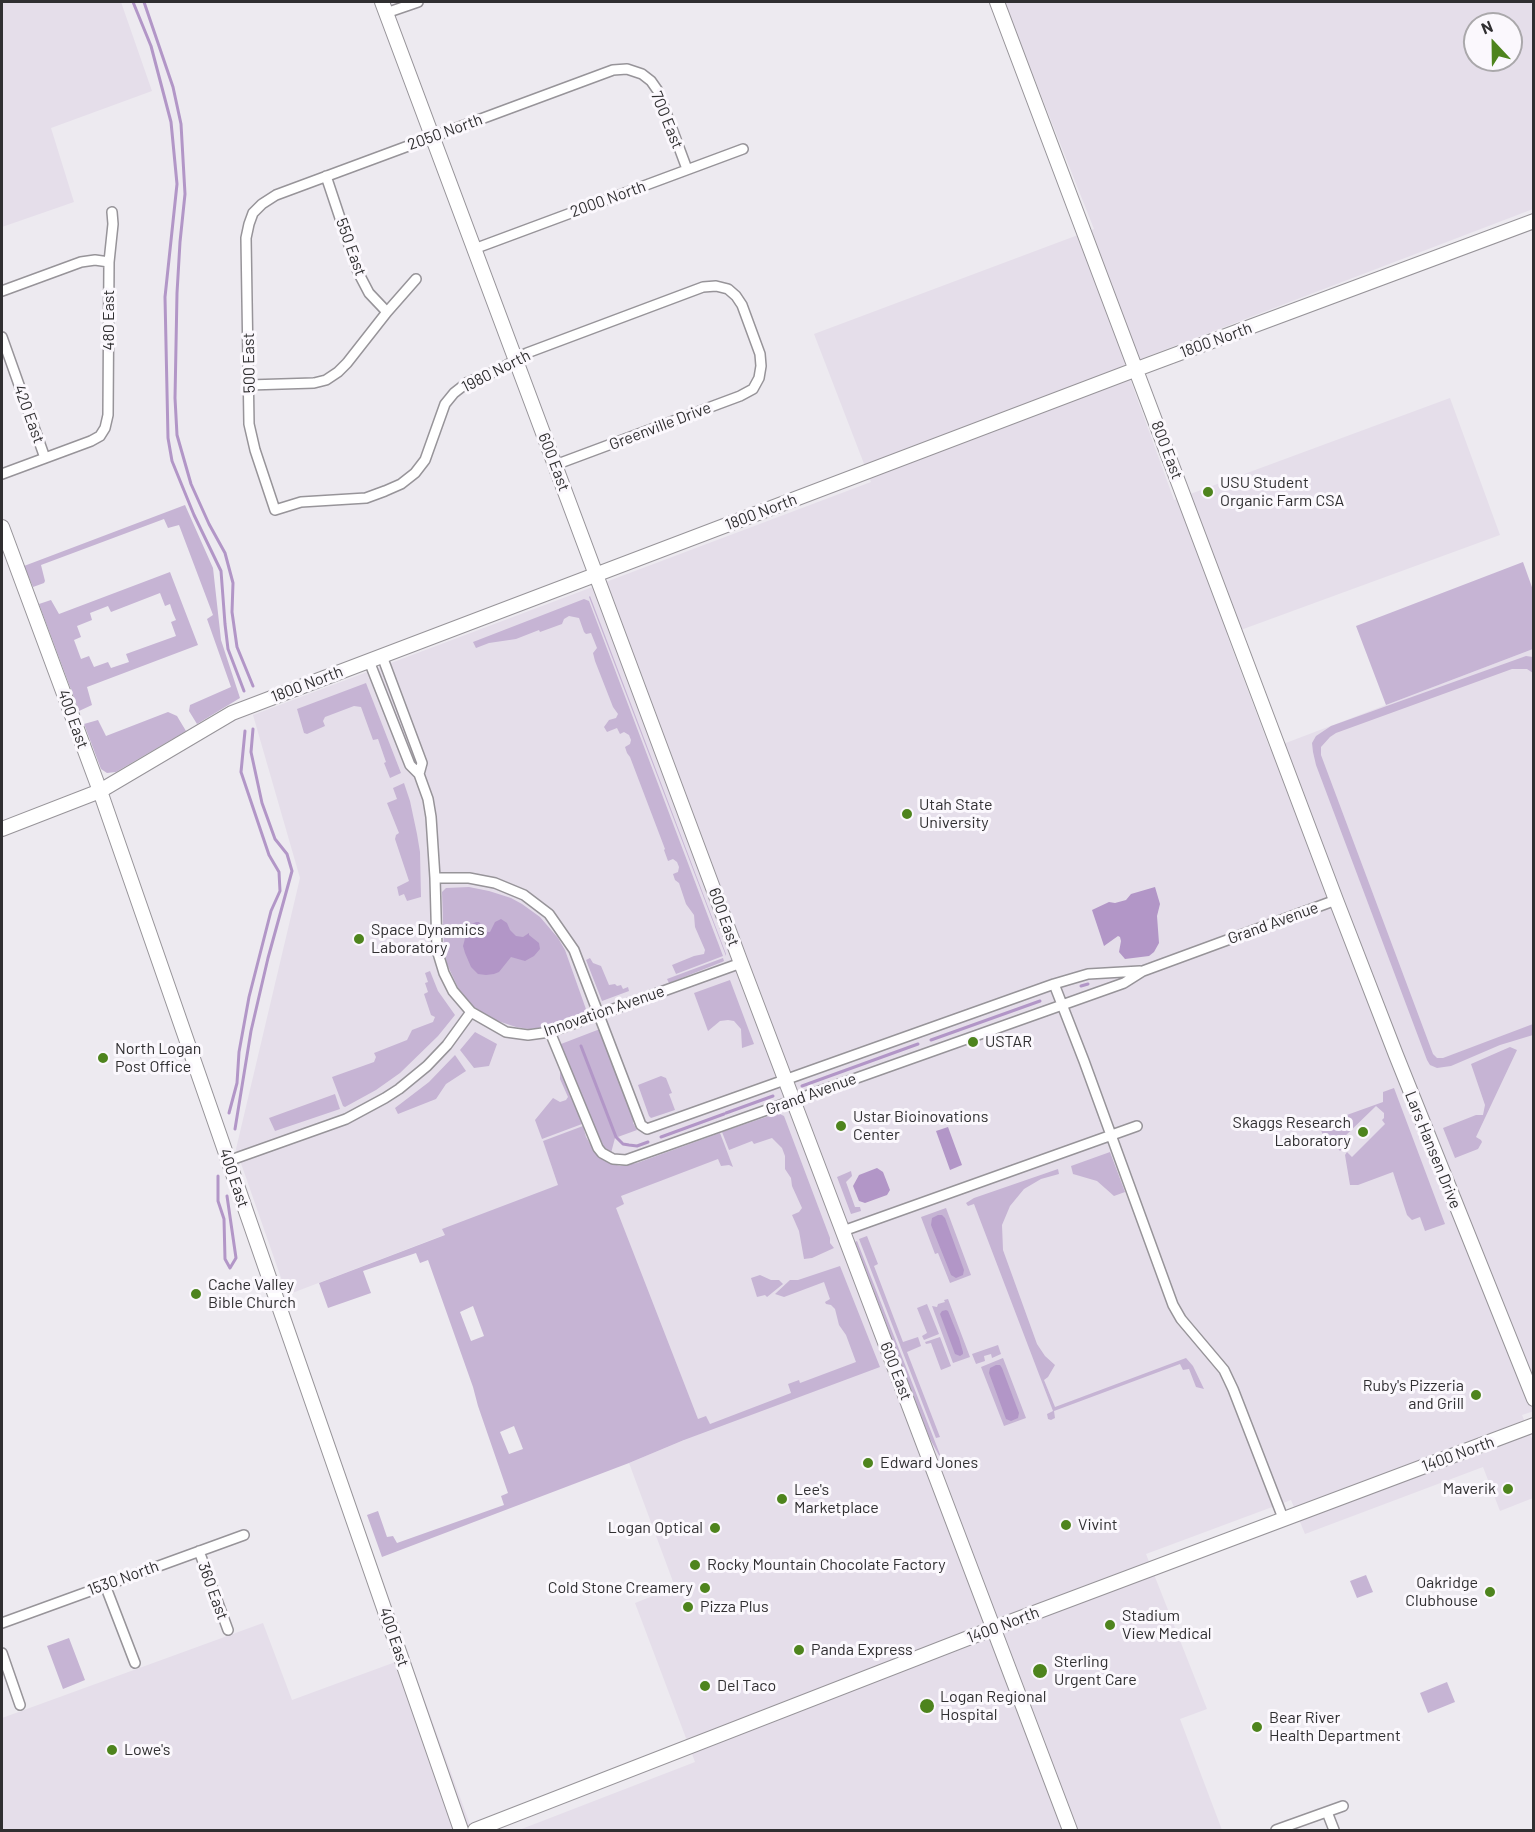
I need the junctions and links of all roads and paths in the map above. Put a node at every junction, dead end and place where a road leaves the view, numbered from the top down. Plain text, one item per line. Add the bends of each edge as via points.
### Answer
1 (418, 2) edge
2 (997, 2) edge
3 (384, 7) edge
4 (642, 74) joint
5 (432, 136) junction
6 (743, 149) dead end
7 (687, 169) junction
8 (326, 176) junction
9 (112, 212) dead end
10 (254, 213) joint
11 (1533, 221) edge
12 (474, 249) junction
13 (109, 262) junction
14 (416, 279) dead end
15 (2, 291) edge
16 (387, 312) junction
17 (2, 337) edge
18 (516, 360) junction
19 (1137, 369) junction
20 (759, 378) joint
21 (249, 385) junction
22 (45, 458) junction
23 (555, 465) junction
24 (2, 474) edge
25 (275, 510) joint
26 (2, 527) edge
27 (596, 575) junction
28 (375, 658) junction
29 (100, 791) junction
30 (2, 829) edge
31 (435, 879) junction
32 (1336, 900) junction
33 (741, 963) junction
34 (1143, 971) junction
35 (1054, 984) junction
36 (1062, 1005) junction
37 (471, 1012) junction
38 (600, 1014) junction
39 (550, 1032) junction
40 (786, 1080) junction
41 (794, 1101) junction
42 (1137, 1126) dead end
43 (1112, 1135) junction
44 (228, 1161) junction
45 (843, 1231) junction
46 (1533, 1399) edge
47 (1533, 1425) edge
48 (1283, 1518) junction
49 (244, 1534) dead end
50 (199, 1551) junction
51 (105, 1585) junction
52 (2, 1623) edge
53 (994, 1628) junction
54 (228, 1630) dead end
55 (2, 1653) edge
56 (135, 1663) dead end
57 (20, 1705) dead end
58 (1343, 1806) dead end
59 (1327, 1812) junction
60 (461, 1830) edge
61 (475, 1830) edge
62 (1070, 1830) edge
63 (1276, 1830) edge
64 (1334, 1830) edge

1 - 3 street
2 - 19 street, 800 East
3 - 5 street, 600 East
4 - 5 street, 2050 North via 613,70
4 - 7 street, 700 East via 657,92
5 - 8 street, 2050 North
5 - 12 street, 600 East
6 - 7 street, 2000 North
7 - 12 street, 2000 North
8 - 10 street, 2050 North via 276,195
8 - 16 street, 550 East via 358,272
9 - 13 street, 480 East
10 - 21 street, 500 East via 246,238
11 - 19 street, 1800 North
12 - 18 street, 600 East
13 - 15 street via 81,262
13 - 22 street, 480 East via 105,428 92,441
14 - 16 street
16 - 21 street via 347,363 326,380
17 - 22 street, 420 East
18 - 20 street, 1980 North via 704,287 716,286 728,288 742,305 760,354
18 - 23 street, 600 East
18 - 25 street, 1980 North via 468,382 454,393 445,404 425,460 400,484 366,498 301,502
19 - 27 street, 1800 North
19 - 32 street, 800 East
20 - 23 street, Greenville Drive via 753,389 740,396
21 - 25 street, 500 East via 249,424
22 - 24 street
23 - 27 street, 600 East
26 - 29 street, 400 East
27 - 28 street, 1800 North
27 - 33 street, 600 East
28 - 29 street, 1800 North via 232,713
28 - 31 street via 422,763 419,774 428,799
29 - 30 street, 1800 North
29 - 44 street, 400 East
31 - 37 street via 437,950 453,991
31 - 38 street via 469,878 495,883 524,895 549,914 574,950
32 - 34 street, Grand Avenue
32 - 46 street, Lars Hansen Drive
33 - 38 street, Innovation Avenue
33 - 40 street, 600 East
34 - 35 street, Grand Avenue via 1088,974
34 - 36 street, Grand Avenue via 1124,983
35 - 36 street
35 - 40 street, Grand Avenue
36 - 41 street, Grand Avenue
36 - 43 street
37 - 39 street, Innovation Avenue via 506,1032
37 - 44 street via 427,1066 385,1098 346,1119
38 - 39 street, Innovation Avenue
38 - 40 street, Grand Avenue via 644,1128
39 - 41 street, Grand Avenue via 595,1142 602,1153 613,1159 636,1157
40 - 41 street, 600 East
41 - 45 street, 600 East
42 - 43 street
43 - 45 street
43 - 48 street via 1164,1285 1181,1319 1224,1370
44 - 60 street, 400 East
45 - 53 street, 600 East
47 - 48 street, 1400 North
48 - 53 street, 1400 North
49 - 50 street, 1530 North
50 - 51 street, 1530 North
50 - 54 street, 360 East
51 - 52 street, 1530 North
51 - 56 street
53 - 61 street, 1400 North
53 - 62 street, 600 East
55 - 57 street
58 - 59 street
59 - 63 street
59 - 64 street

